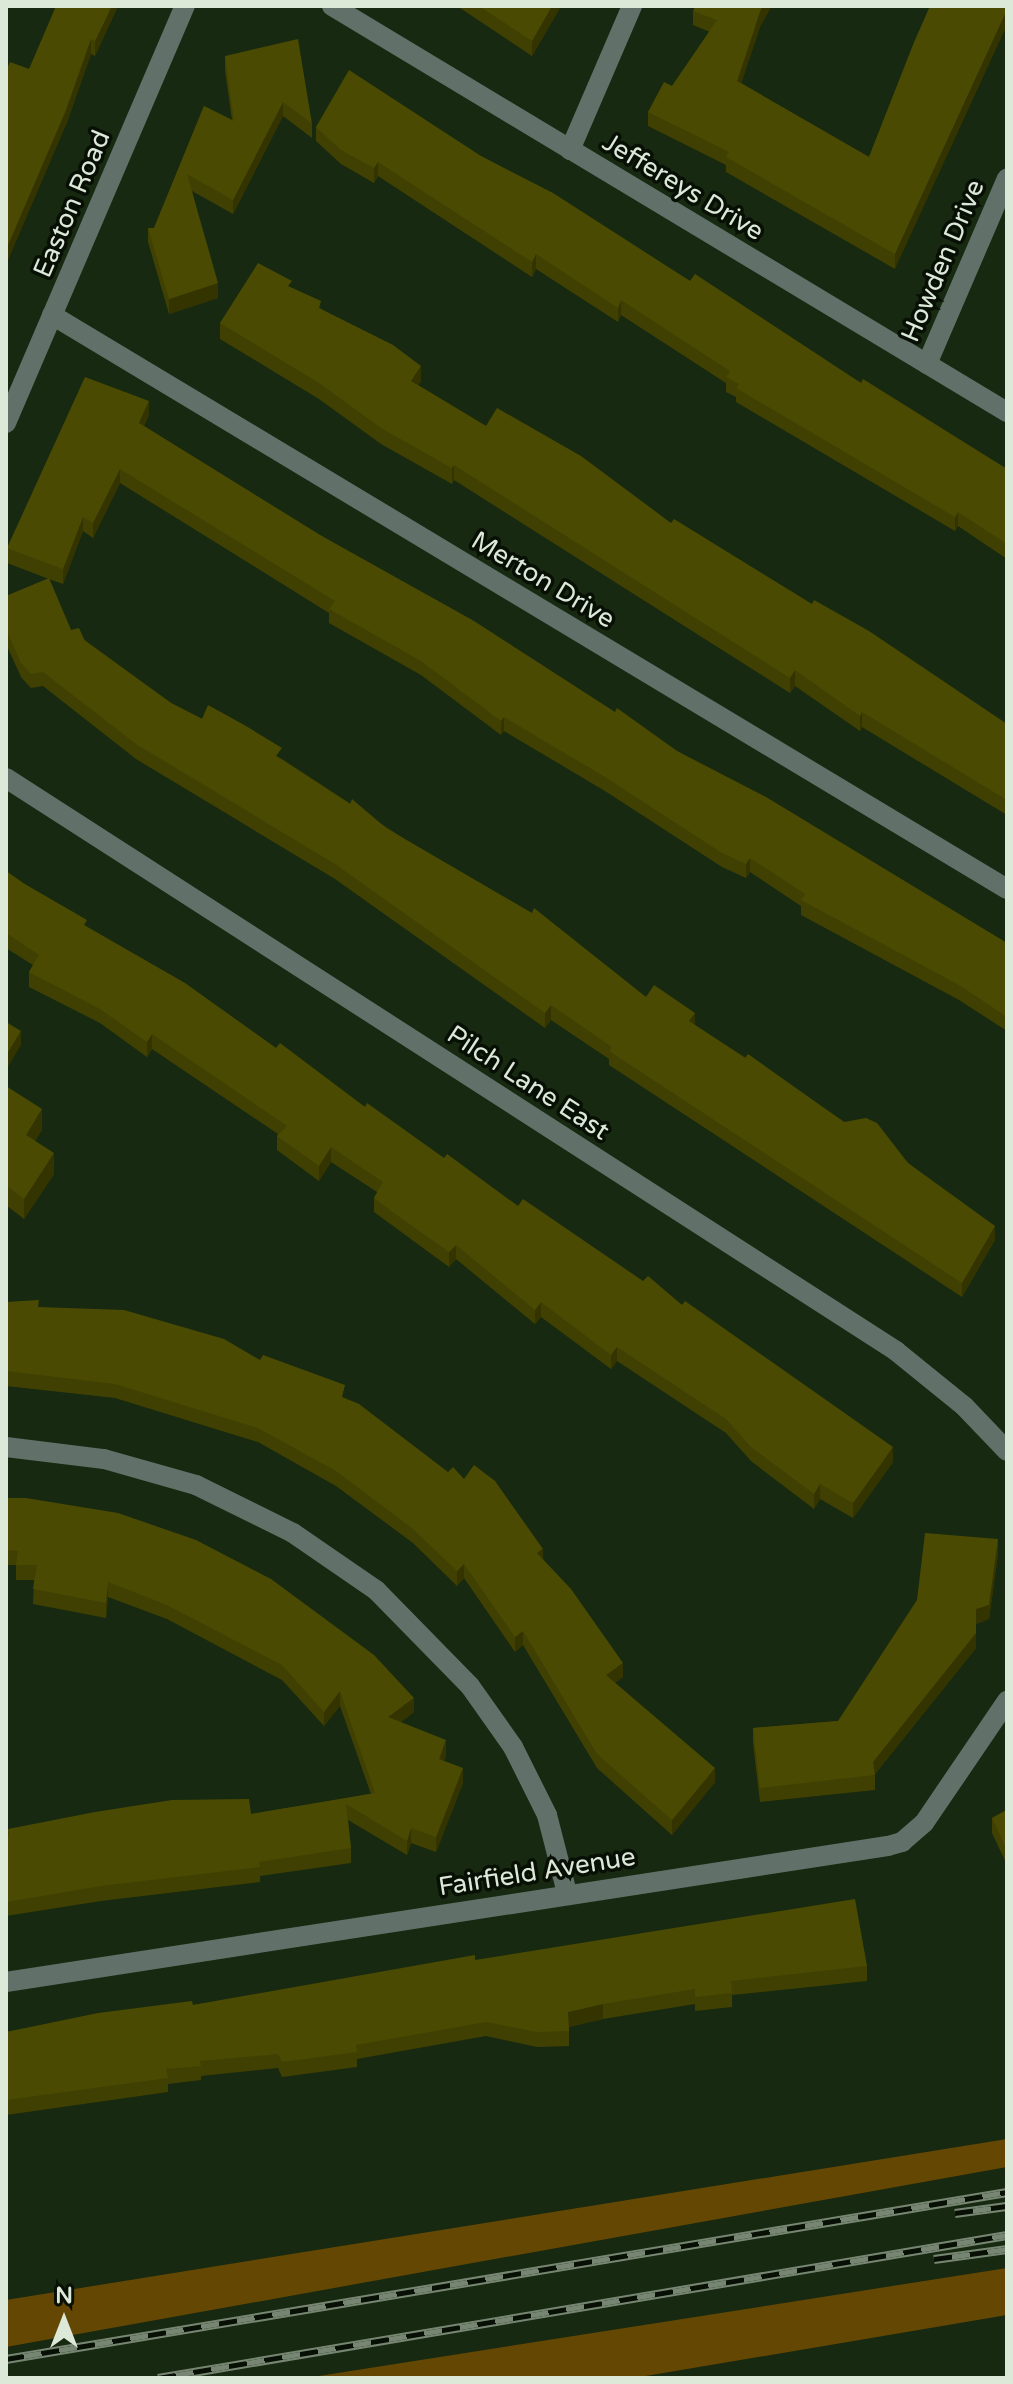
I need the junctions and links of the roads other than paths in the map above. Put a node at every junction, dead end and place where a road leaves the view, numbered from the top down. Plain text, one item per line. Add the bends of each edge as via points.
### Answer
1 (185, 6) edge
2 (332, 6) edge
3 (632, 6) edge
4 (570, 150) junction
5 (1007, 178) edge
6 (52, 315) junction
7 (927, 364) junction
8 (1007, 412) edge
9 (6, 423) edge
10 (6, 778) edge
11 (1007, 889) edge
12 (6, 1447) edge
13 (1007, 1451) edge
14 (1007, 1701) edge
15 (567, 1893) junction
16 (6, 1982) edge

1 - 6 street, Easton Road
2 - 4 street, Jeffereys Drive
3 - 4 street
4 - 7 street, Jeffereys Drive
5 - 7 street, Howden Drive
6 - 9 street, Easton Road
6 - 11 street, Merton Drive
7 - 8 street, Jeffereys Drive
10 - 13 street, Pilch Lane East via 896,1351 964,1406
12 - 15 street via 104,1459 196,1485 293,1533 376,1590 445,1657 513,1747 547,1815
14 - 15 street, Fairfield Avenue via 924,1823 902,1842
15 - 16 street, Fairfield Avenue

